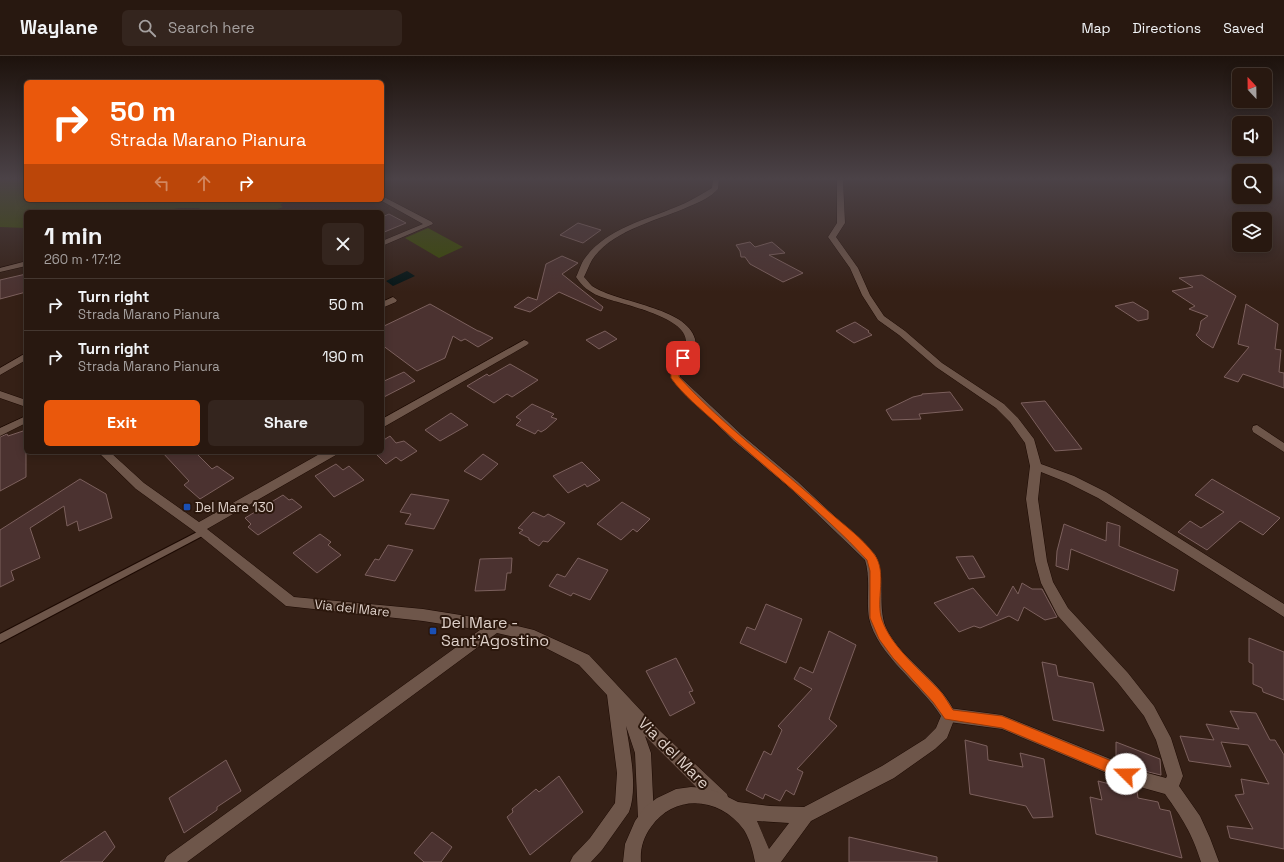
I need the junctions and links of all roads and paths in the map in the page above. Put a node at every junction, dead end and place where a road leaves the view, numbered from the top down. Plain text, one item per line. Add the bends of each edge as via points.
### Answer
1 (416, 217) edge
2 (656, 217) edge
3 (841, 217) edge
4 (384, 243) edge
5 (23, 264) dead end
6 (0, 270) edge
7 (393, 300) dead end
8 (384, 304) edge
9 (524, 344) dead end
10 (24, 357) edge
11 (0, 372) edge
12 (0, 394) edge
13 (24, 403) edge
14 (24, 420) edge
15 (384, 423) edge
16 (1257, 429) dead end
17 (0, 432) edge
18 (1284, 448) edge
19 (105, 454) edge
20 (329, 454) edge
21 (1036, 466) junction
22 (200, 530) junction
23 (1284, 611) edge
24 (496, 627) junction
25 (0, 639) edge
26 (614, 691) junction
27 (626, 704) junction
28 (949, 715) junction
29 (1170, 787) junction
30 (729, 806) junction
31 (805, 815) junction
32 (646, 818) junction
33 (173, 862) edge
34 (579, 862) edge
35 (632, 862) edge
36 (764, 862) edge
37 (770, 862) edge
38 (1210, 862) edge

1 - 4 street via 429,224
2 - 28 street via 613,237 594,252 583,266 580,277 583,283 603,294 656,312 685,328 691,338 690,347 675,368 675,378 872,558 875,571 876,618 883,636 938,698
3 - 21 street via 841,223 832,237 854,268 866,295 881,318 939,365 1000,406 1030,442
5 - 6 street
7 - 8 street
9 - 15 street
10 - 11 street
12 - 13 street
14 - 17 street
16 - 18 street
19 - 22 street, Via del Mare via 140,486
20 - 22 street
21 - 23 street via 1102,495
21 - 29 street via 1032,499 1041,561 1048,583 1063,612 1123,678 1149,711 1163,738 1175,776
22 - 24 street, Via del Mare via 291,602 423,615
22 - 25 lane via 58,610
24 - 26 street, Via del Mare via 534,636 584,660
24 - 33 street
26 - 27 street, Via del Mare
26 - 34 street via 625,773 623,806 596,844
27 - 30 street, Via del Mare
27 - 32 street, Via del Mare via 643,753
28 - 29 street via 1002,722 1140,780
28 - 31 street via 942,732 930,744 888,772
29 - 38 street via 1194,822
30 - 31 street via 770,814
30 - 32 street via 710,797 695,794 679,796 665,802
30 - 36 street, Via del Mare via 747,821 754,832
31 - 37 street
32 - 35 street via 636,837

